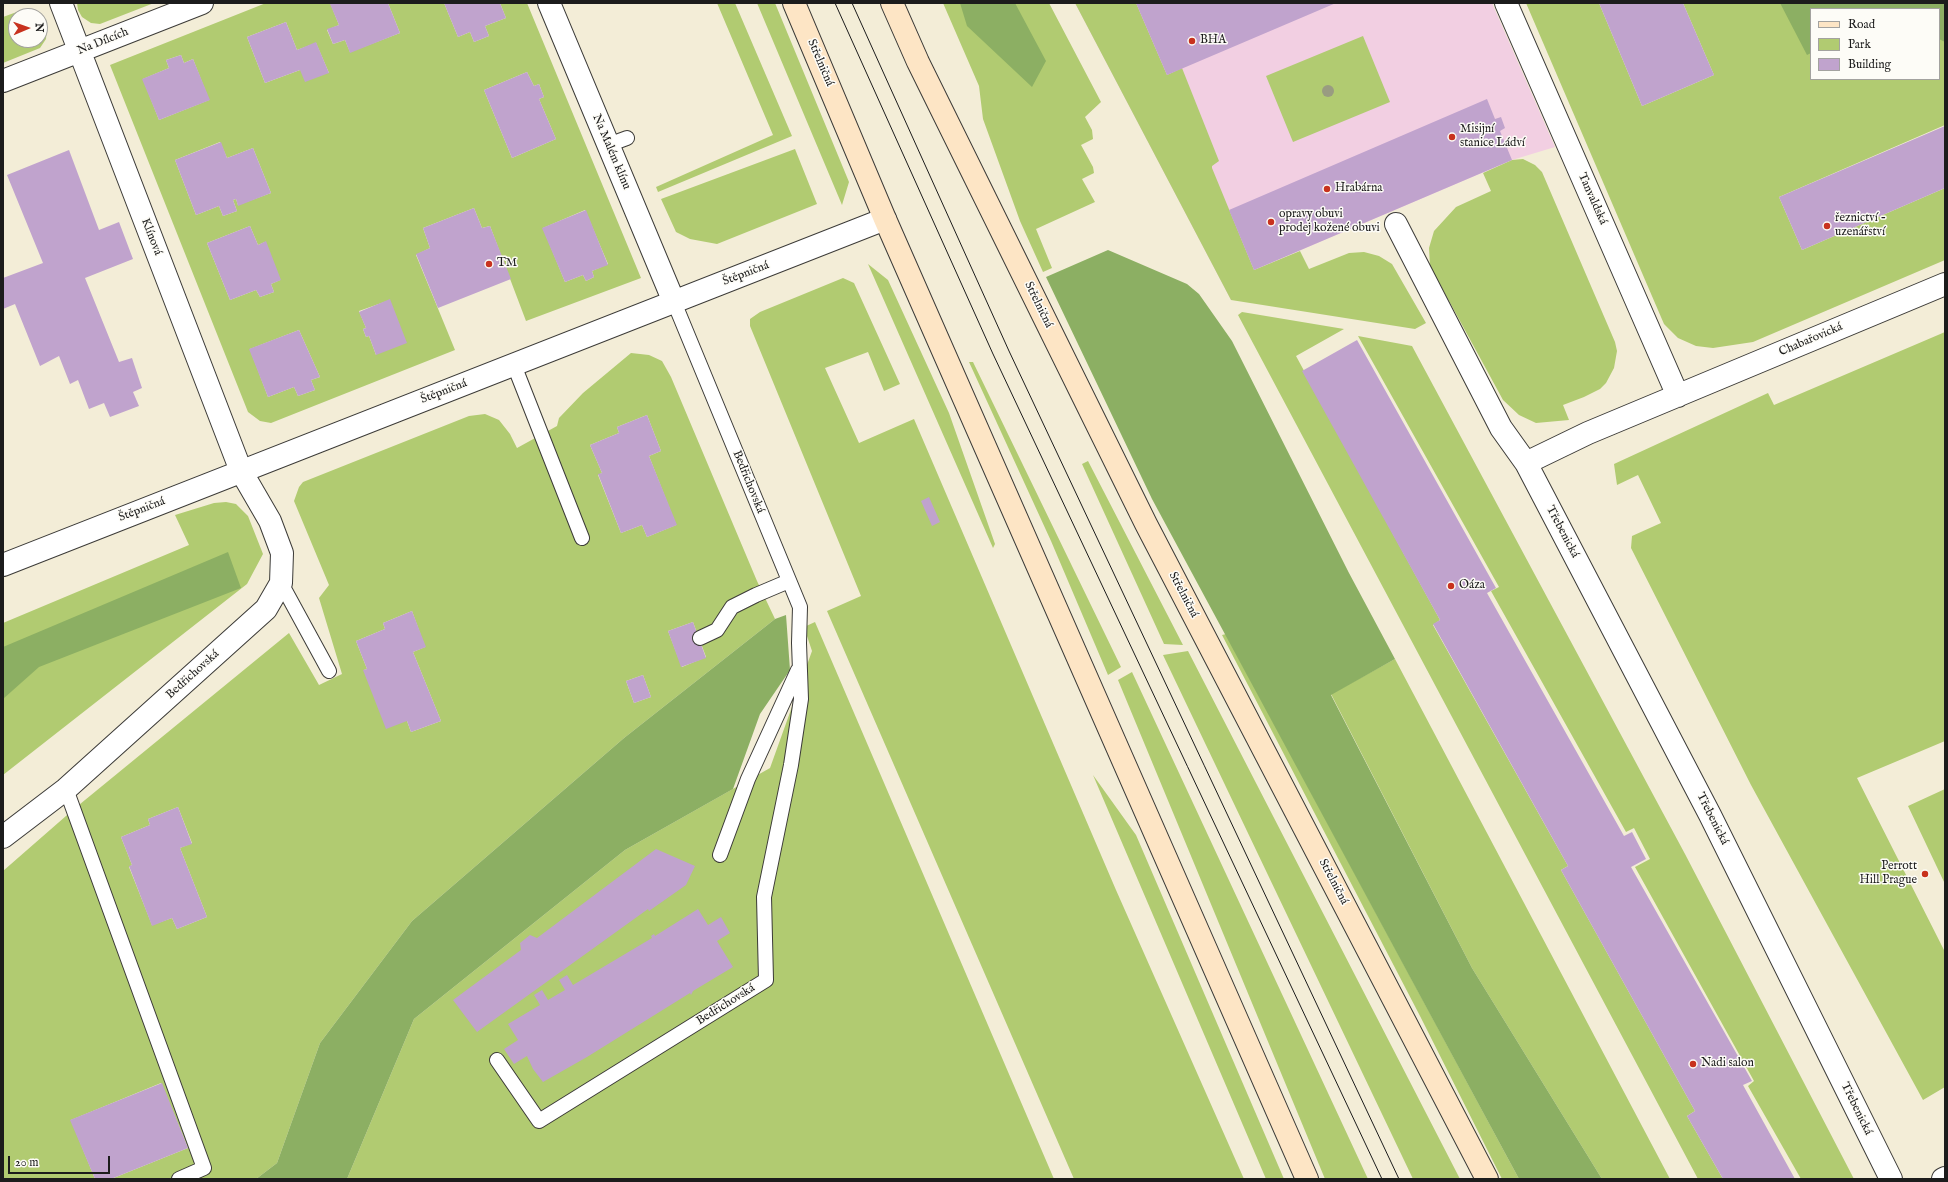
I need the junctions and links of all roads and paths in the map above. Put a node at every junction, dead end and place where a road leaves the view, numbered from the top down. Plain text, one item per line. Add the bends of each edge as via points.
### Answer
1 (61, 3) edge
2 (202, 3) edge
3 (549, 3) edge
4 (794, 3) edge
5 (892, 3) edge
6 (1506, 3) edge
7 (80, 51) junction
8 (3, 81) edge
9 (885, 220) junction
10 (1396, 224) dead end
11 (1945, 284) edge
12 (674, 302) junction
13 (514, 365) junction
14 (1678, 396) junction
15 (1526, 463) junction
16 (241, 471) junction
17 (582, 538) dead end
18 (3, 565) edge
19 (788, 581) junction
20 (281, 583) junction
21 (700, 638) dead end
22 (799, 666) junction
23 (329, 671) dead end
24 (66, 789) junction
25 (3, 837) edge
26 (720, 855) dead end
27 (497, 1060) dead end
28 (179, 1179) edge
29 (1307, 1179) edge
30 (1488, 1179) edge
31 (1891, 1179) edge

1 - 7 street, Klínová
2 - 7 street, Na Dílcích
3 - 12 street, Na Malém klínu via 617,142
4 - 9 main road, Střelničná
5 - 30 main road, Střelničná via 918,62 1146,524
6 - 14 street, Tanvaldská
7 - 8 street, Na Dílcích
7 - 16 street, Klínová
9 - 12 street, Štěpničná
9 - 29 main road, Střelničná
10 - 15 street, Třebenická via 1501,428
11 - 14 street, Chabařovická
12 - 13 street, Štěpničná
12 - 19 lane, Bedřichovská
13 - 16 street, Štěpničná
13 - 17 lane
14 - 15 street
15 - 31 street, Třebenická via 1710,815
16 - 18 street, Štěpničná
16 - 20 street, Bedřichovská via 270,521 282,554
19 - 21 lane via 732,607 717,630
19 - 22 lane, Bedřichovská via 800,607
20 - 23 lane
20 - 24 street, Bedřichovská via 266,609
22 - 26 lane, Bedřichovská via 748,779
22 - 27 lane, Bedřichovská via 801,700 791,765 764,897 766,980 539,1121
24 - 25 street, Bedřichovská
24 - 28 lane via 204,1168

